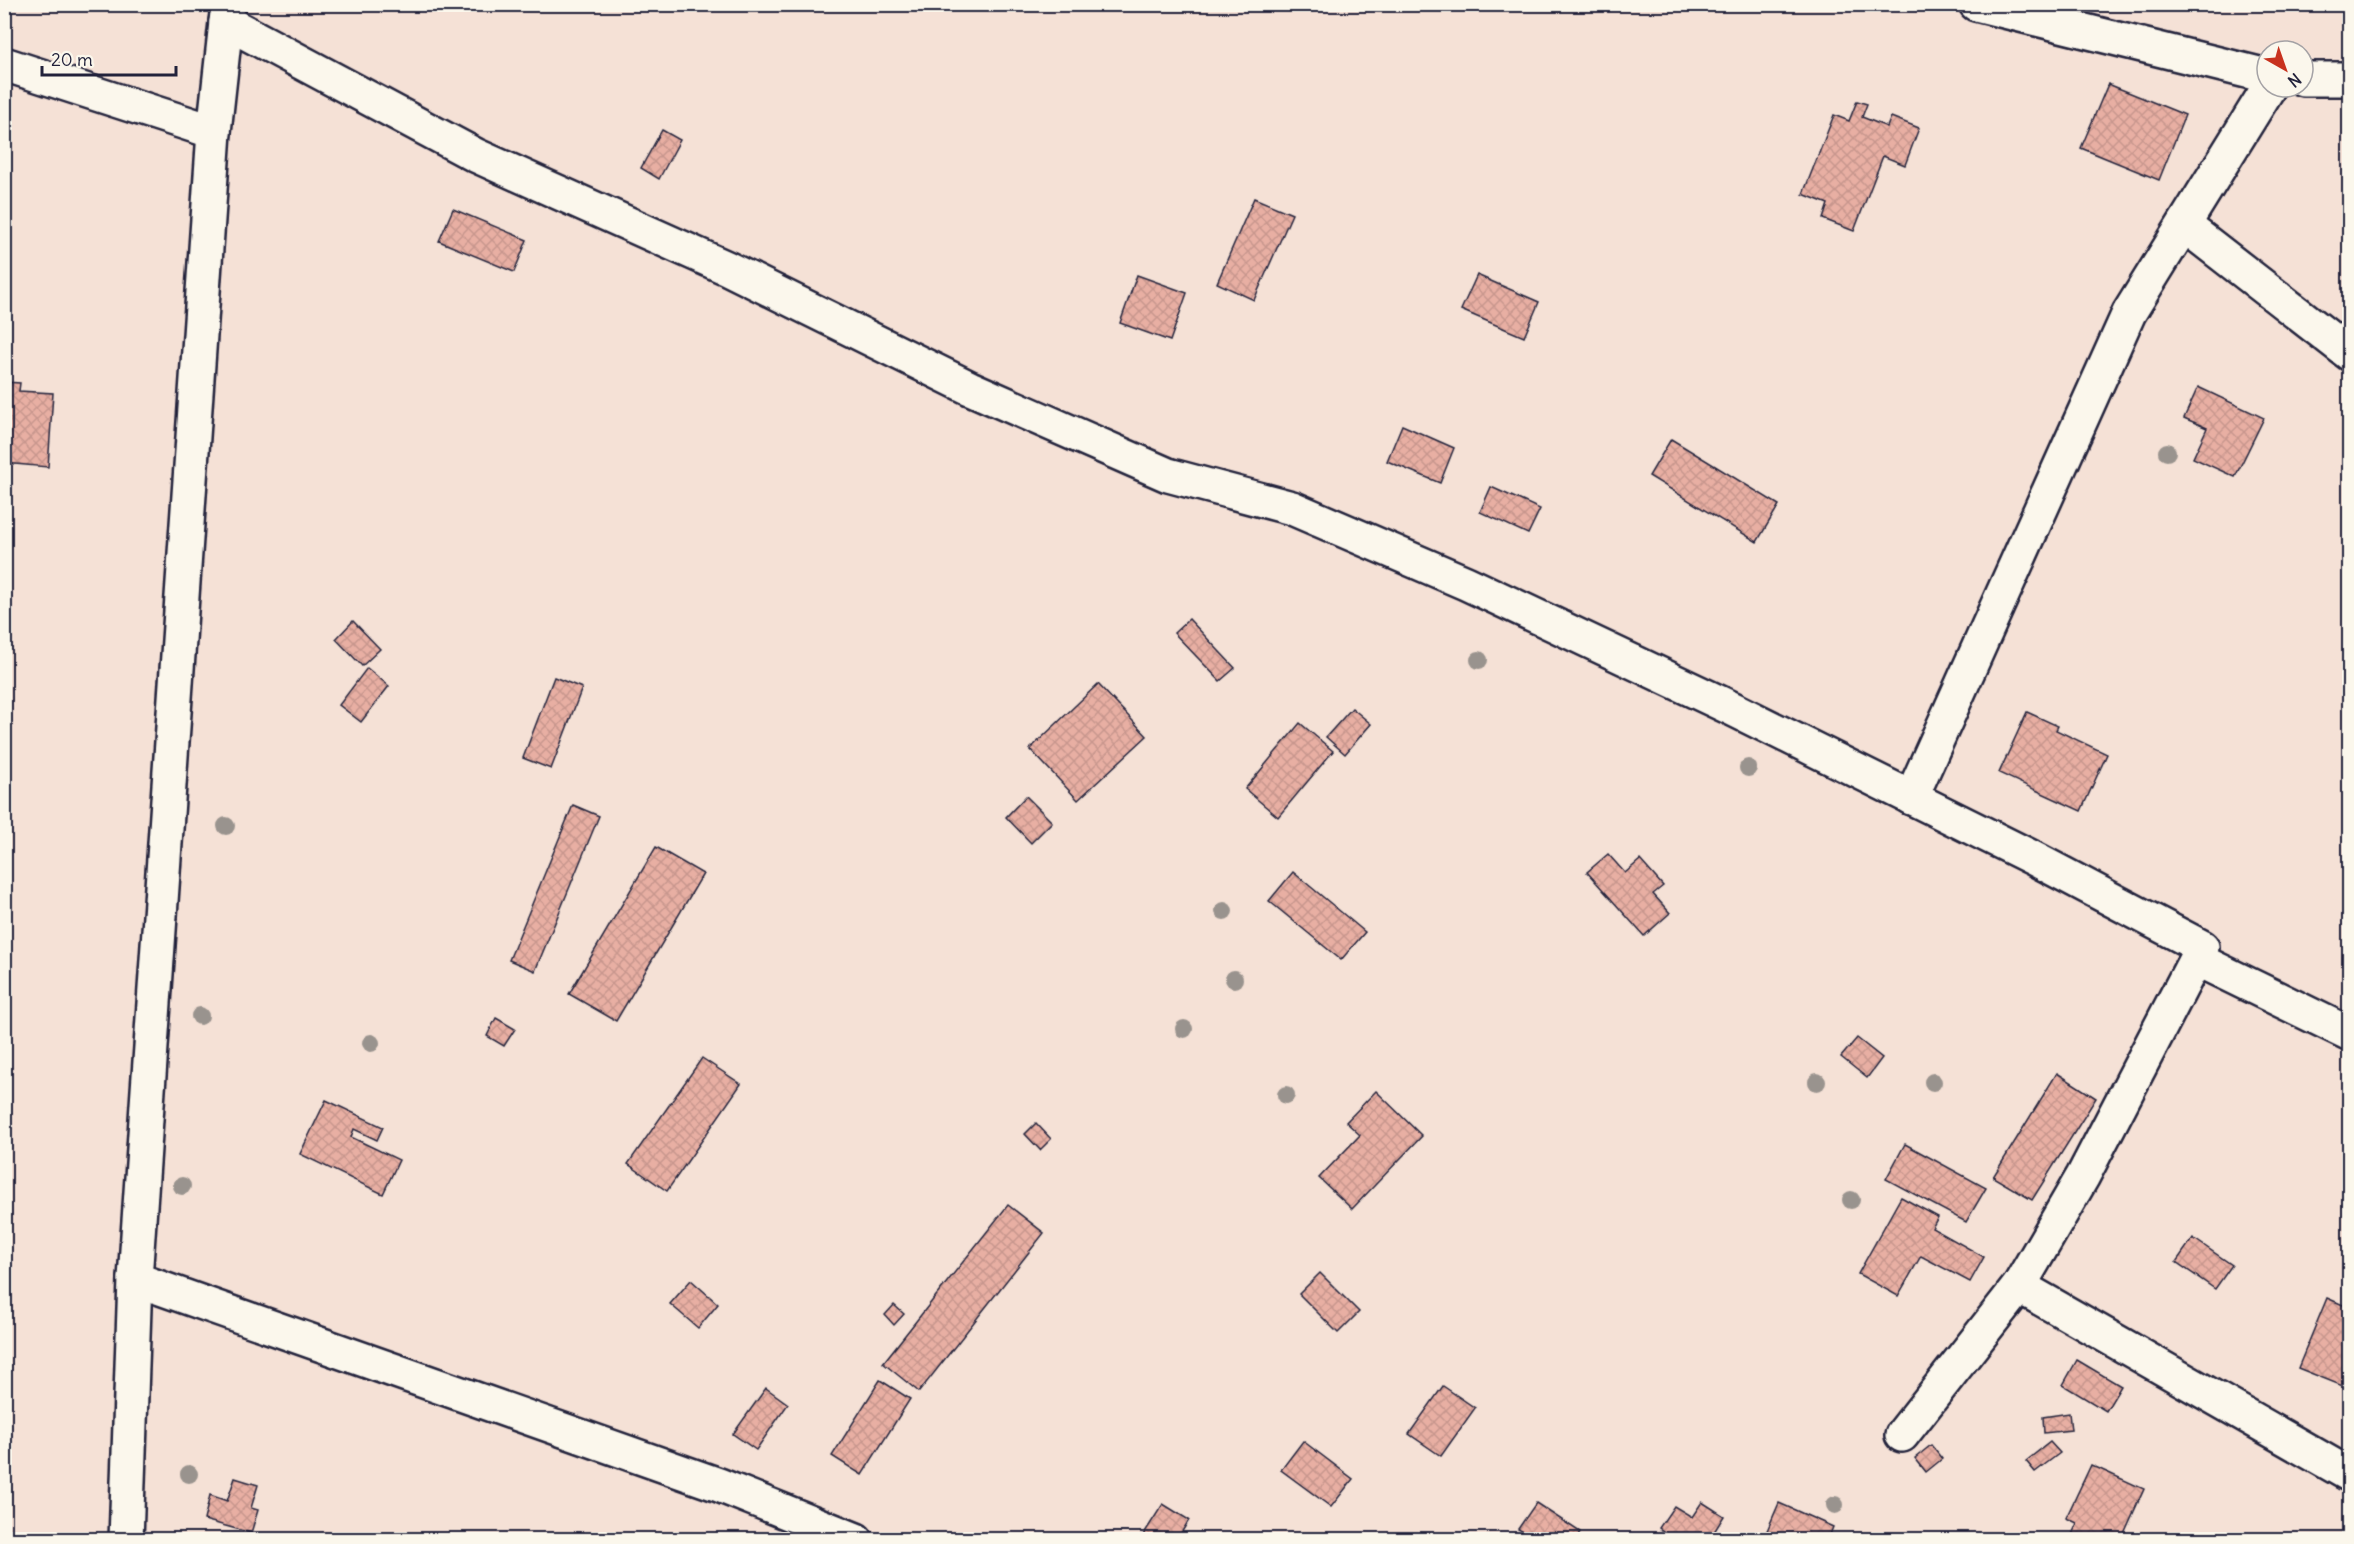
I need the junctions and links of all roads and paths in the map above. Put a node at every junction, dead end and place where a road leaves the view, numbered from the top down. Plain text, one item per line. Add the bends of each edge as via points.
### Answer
1 (1976, 4) edge
2 (227, 13) edge
3 (4, 64) edge
4 (2255, 73) edge
5 (2315, 78) edge
6 (2349, 79) edge
7 (2262, 99) edge
8 (214, 132) junction
9 (2184, 225) junction
10 (2349, 354) edge
11 (1911, 798) junction
12 (2196, 958) junction
13 (2349, 1034) edge
14 (135, 1279) junction
15 (2019, 1286) junction
16 (1902, 1435) dead end
17 (2349, 1475) edge
18 (126, 1539) edge
19 (856, 1539) edge

1 - 4 street
2 - 8 street
2 - 11 street via 475,155 727,268 970,388 1167,476 1292,508 1466,583
3 - 8 street
5 - 6 street
7 - 9 street
8 - 14 street
9 - 10 street
9 - 11 street via 2129,313
11 - 12 street via 2202,947
12 - 13 street
12 - 15 street via 2084,1176
14 - 18 street
14 - 19 street via 719,1485
15 - 16 street
15 - 17 street

